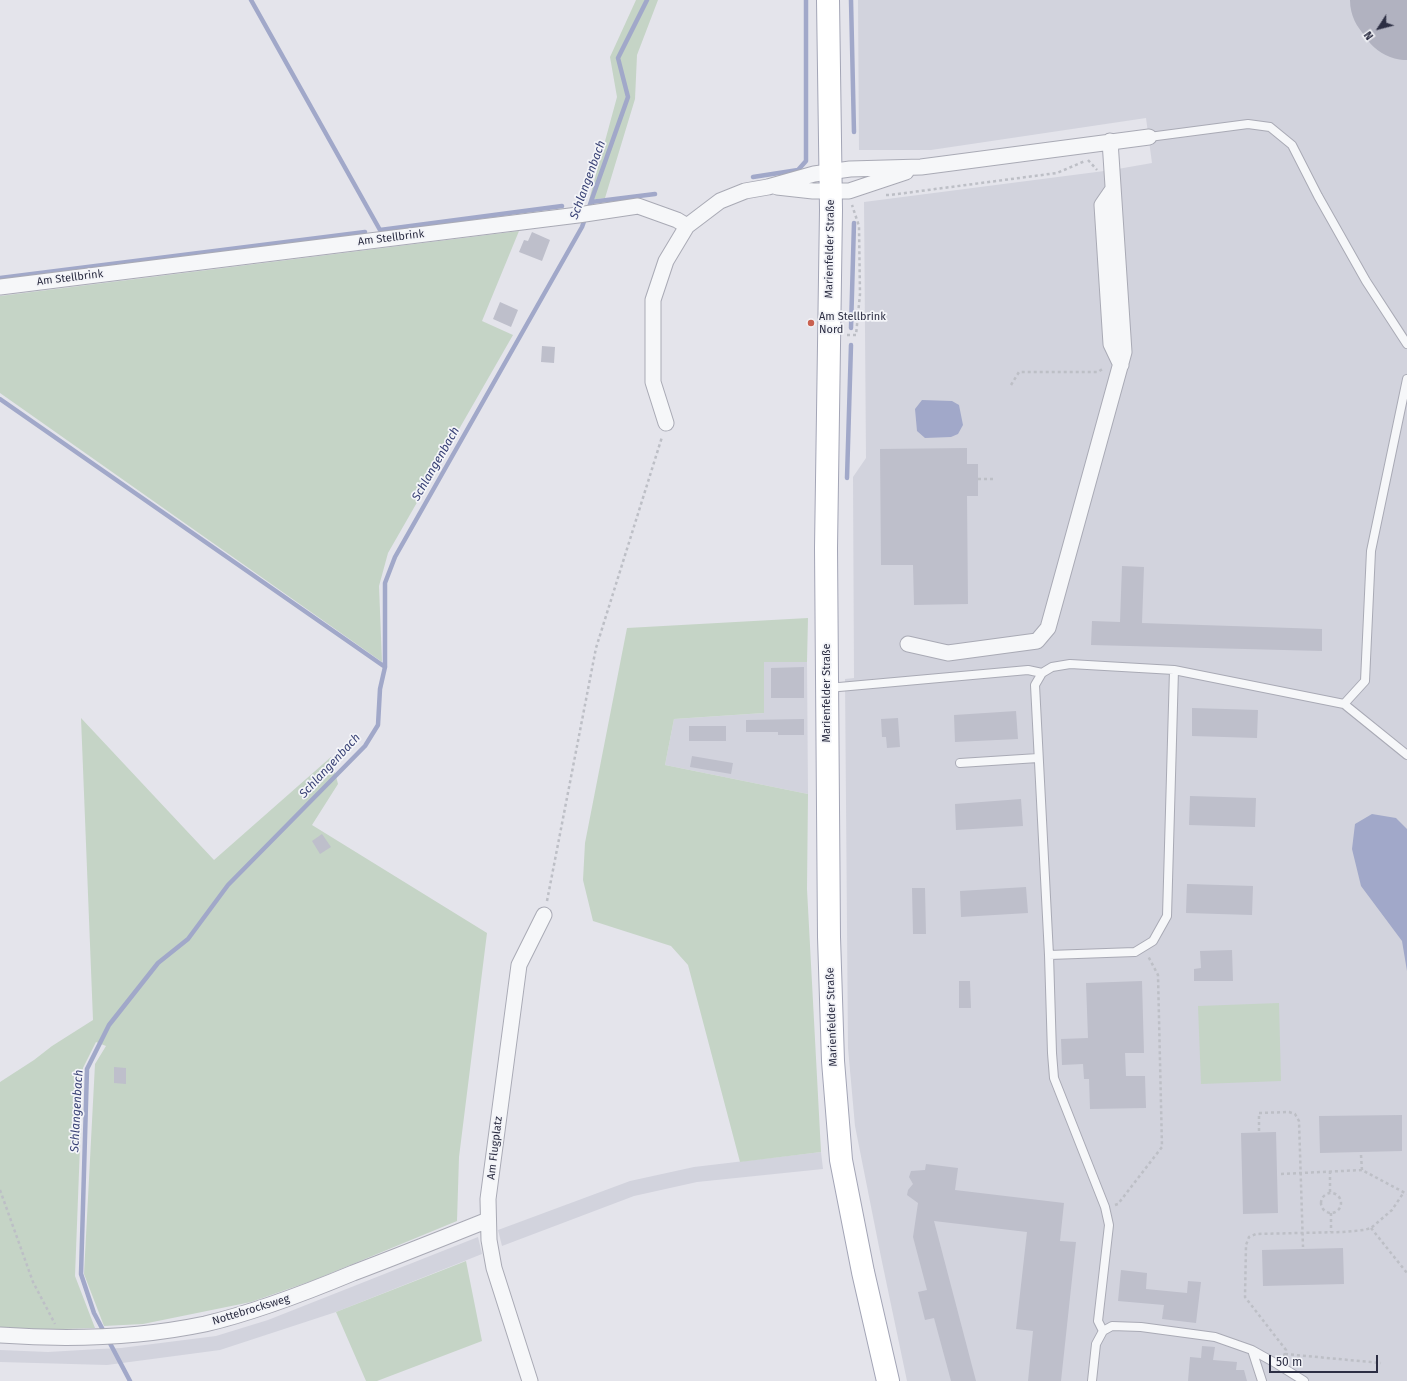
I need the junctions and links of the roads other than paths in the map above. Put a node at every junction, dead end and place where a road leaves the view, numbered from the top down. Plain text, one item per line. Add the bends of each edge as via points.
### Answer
1 (828, 0) edge
2 (1149, 137) joint
3 (1111, 146) junction
4 (921, 167) junction
5 (831, 182) junction
6 (687, 226) junction
7 (0, 286) edge
8 (1407, 344) edge
9 (1407, 379) edge
10 (666, 423) road end
11 (908, 644) dead end
12 (1174, 670) junction
13 (1042, 673) junction
14 (827, 688) junction
15 (1344, 704) junction
16 (1407, 755) edge
17 (1038, 758) junction
18 (960, 763) dead end
19 (544, 915) road end
20 (1048, 955) junction
21 (488, 1220) junction
22 (1103, 1331) junction
23 (0, 1335) edge
24 (1252, 1350) junction
25 (530, 1381) edge
26 (888, 1381) edge
27 (1092, 1381) edge
28 (1262, 1381) edge
29 (1304, 1381) edge

1 - 5 main road, Marienfelder Straße
2 - 3 street
2 - 8 lane via 1248,124 1270,127 1292,145 1366,281
3 - 4 street
3 - 11 street via 1124,352 1114,366 1048,628 1037,641 948,653
4 - 5 street via 850,169
4 - 5 street via 849,191
5 - 6 street via 745,191 720,200
5 - 14 main road, Marienfelder Straße via 826,548
6 - 7 street, Am Stellbrink via 638,206
6 - 10 street via 666,261 653,300 652,382
9 - 15 lane via 1371,550 1365,681
12 - 13 lane via 1070,664 1052,667
12 - 15 lane
12 - 20 lane via 1167,916 1153,941 1135,952
13 - 14 lane via 1028,670
13 - 17 lane via 1035,686
14 - 26 main road, Marienfelder Straße via 829,937 833,1061 841,1160
15 - 16 lane
17 - 18 lane
17 - 20 lane
19 - 21 street, Am Flugplatz via 519,965 488,1199
20 - 22 lane via 1054,1078 1105,1206 1109,1225 1098,1321
21 - 23 street, Nottebrocksweg via 323,1286 254,1311 204,1324 146,1333 93,1337 31,1338
21 - 25 street, Am Flugplatz via 494,1268
22 - 24 lane via 1112,1326 1177,1331 1215,1337
22 - 27 lane via 1096,1344
24 - 28 lane
24 - 29 lane

